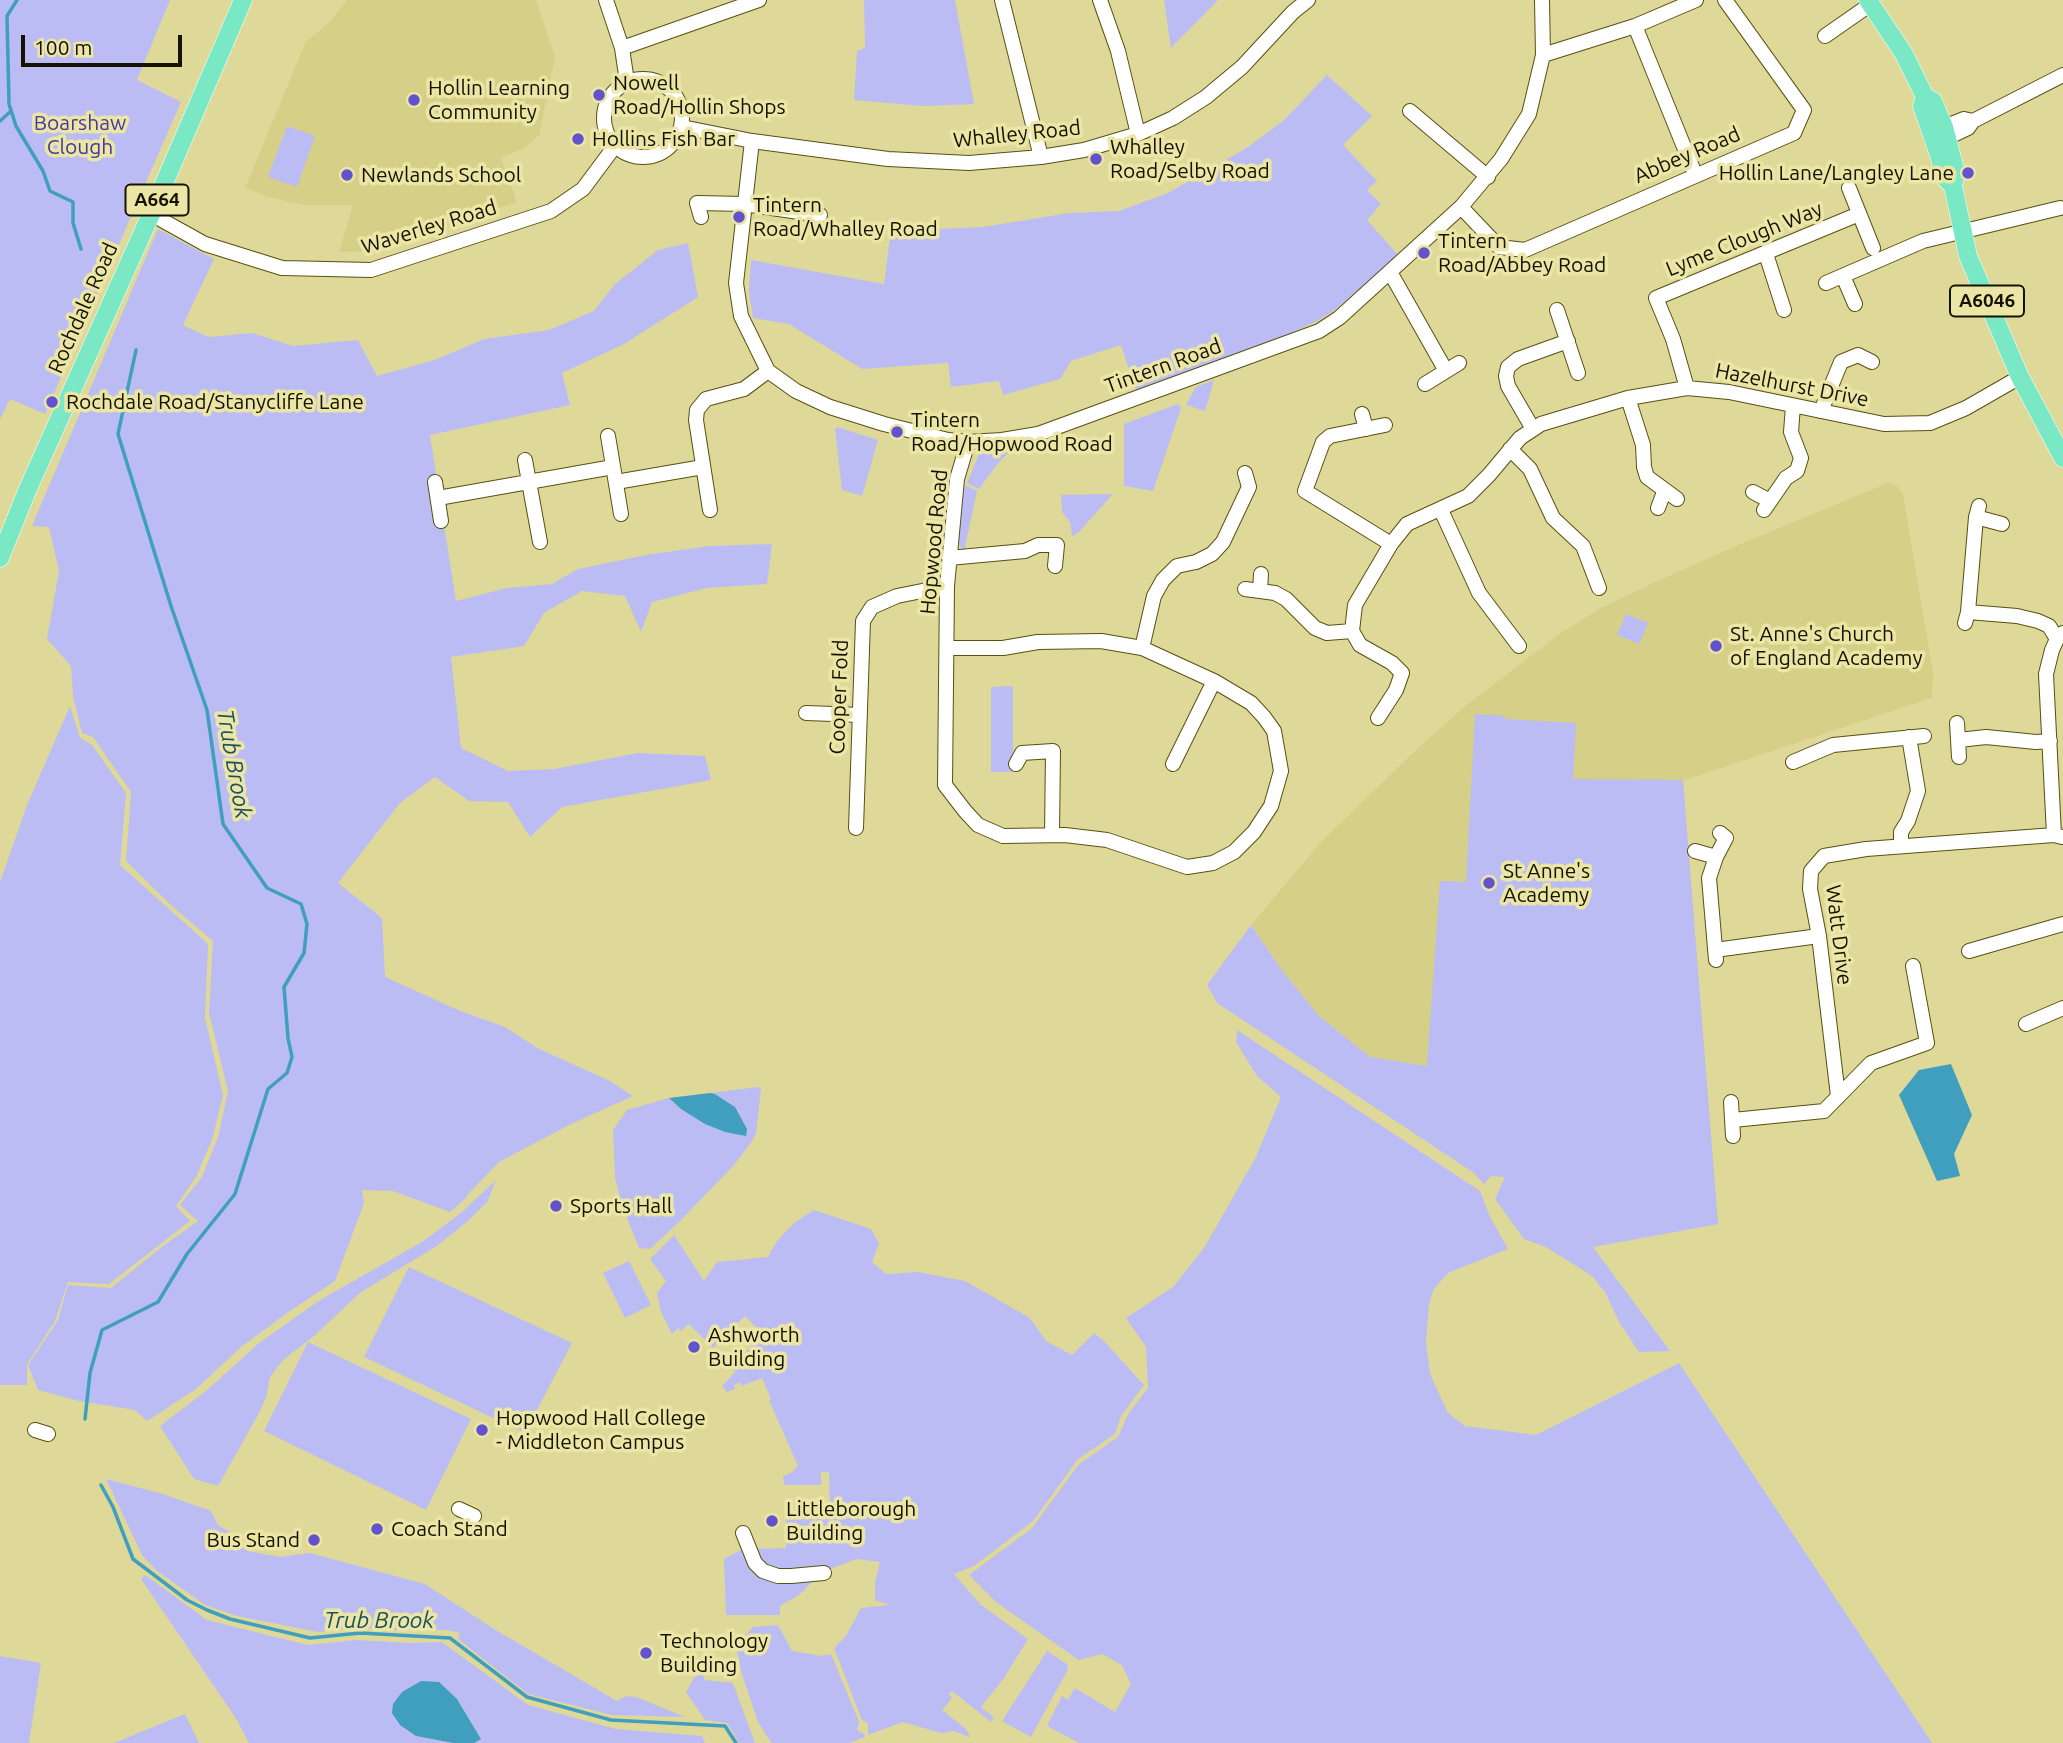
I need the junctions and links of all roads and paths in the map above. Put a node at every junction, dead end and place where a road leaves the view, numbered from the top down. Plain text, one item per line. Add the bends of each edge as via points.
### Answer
1 (243, 0) edge
2 (606, 0) edge
3 (759, 0) edge
4 (1002, 0) edge
5 (1100, 0) edge
6 (1308, 0) edge
7 (1542, 0) edge
8 (1696, 0) edge
9 (1725, 0) edge
10 (1870, 2) edge
11 (1635, 26) junction
12 (1825, 36) dead end
13 (622, 48) junction
14 (1543, 55) junction
15 (2063, 75) edge
16 (627, 82) junction
17 (1409, 112) dead end
18 (682, 127) junction
19 (1138, 134) junction
20 (1941, 134) junction
21 (752, 141) junction
22 (615, 146) junction
23 (1041, 157) junction
24 (1695, 174) junction
25 (1488, 177) junction
26 (1849, 188) dead end
27 (744, 204) junction
28 (1461, 207) junction
29 (2060, 208) dead end
30 (151, 214) junction
31 (1859, 214) junction
32 (820, 215) dead end
33 (701, 217) dead end
34 (1961, 233) junction
35 (1873, 248) dead end
36 (1766, 254) junction
37 (1390, 272) junction
38 (1843, 276) junction
39 (1826, 283) dead end
40 (1855, 304) dead end
41 (1557, 310) dead end
42 (1784, 310) dead end
43 (1568, 341) junction
44 (1872, 362) dead end
45 (768, 371) junction
46 (1578, 373) dead end
47 (2020, 377) junction
48 (1425, 384) dead end
49 (1687, 388) junction
50 (1628, 398) junction
51 (1793, 406) junction
52 (1821, 411) junction
53 (1362, 414) dead end
54 (1385, 425) dead end
55 (1366, 429) junction
56 (1533, 429) junction
57 (608, 436) dead end
58 (968, 442) junction
59 (1510, 449) junction
60 (2063, 458) edge
61 (525, 460) dead end
62 (703, 467) junction
63 (1245, 473) dead end
64 (615, 475) junction
65 (528, 481) junction
66 (435, 482) dead end
67 (1753, 492) dead end
68 (438, 498) junction
69 (1658, 508) dead end
70 (710, 510) dead end
71 (1441, 510) junction
72 (621, 514) dead end
73 (441, 521) dead end
74 (2002, 524) dead end
75 (540, 542) dead end
76 (1391, 544) junction
77 (0, 558) edge
78 (949, 558) junction
79 (1055, 566) dead end
80 (1261, 574) dead end
81 (947, 586) junction
82 (1599, 588) dead end
83 (1352, 631) junction
84 (2060, 636) edge
85 (1519, 646) dead end
86 (948, 648) junction
87 (1142, 648) junction
88 (1214, 681) junction
89 (806, 713) dead end
90 (859, 715) junction
91 (1377, 718) dead end
92 (1957, 723) dead end
93 (1924, 736) dead end
94 (1909, 737) junction
95 (1959, 740) junction
96 (2050, 741) junction
97 (1959, 757) dead end
98 (1793, 762) dead end
99 (1016, 764) dead end
100 (1173, 764) dead end
101 (856, 828) dead end
102 (1720, 832) dead end
103 (1052, 835) junction
104 (2059, 836) edge
105 (1901, 845) junction
106 (1695, 851) dead end
107 (1716, 857) junction
108 (2063, 924) edge
109 (1819, 936) junction
110 (1969, 951) dead end
111 (1913, 966) dead end
112 (2058, 1015) edge
113 (2026, 1024) dead end
114 (1838, 1096) junction
115 (1731, 1102) dead end
116 (1733, 1120) junction
117 (1733, 1136) dead end
118 (459, 1509) dead end
119 (474, 1516) dead end
120 (743, 1533) dead end
121 (824, 1573) dead end

1 - 30 main road, Rochdale Road / A664
2 - 13 street
3 - 13 street
4 - 23 street
5 - 19 street
6 - 19 street, Whalley Road via 1206,97
7 - 14 street, Tintern Road
8 - 11 street
9 - 24 street, Abbey Road via 1804,110 1794,133
10 - 12 street
10 - 20 main road, A6046 via 1925,97 1933,101
11 - 14 street
11 - 24 street
13 - 16 street
14 - 25 street, Tintern Road via 1529,114
15 - 20 street
16 - 18 street via 639,78 663,83 680,102
16 - 22 street via 608,99 604,111 607,135
17 - 25 street
18 - 21 street, Whalley Road
18 - 22 street via 670,148 648,157 636,157
19 - 23 street, Whalley Road
20 - 34 main road, A6046 via 1956,173 1953,186
21 - 23 street, Whalley Road via 888,159 969,163
21 - 27 street, Tintern Road
22 - 30 street, Waverley Road via 583,189 551,211 371,270 282,268 205,244
24 - 28 street, Abbey Road via 1525,250 1499,247
25 - 28 street, Tintern Road
26 - 31 street
27 - 32 street
27 - 33 street via 697,203
27 - 45 street, Tintern Road via 738,260 741,316
28 - 37 street, Tintern Road
29 - 34 street
30 - 77 main road, Rochdale Road / A664
31 - 35 street
31 - 36 street, Lyme Clough Way
34 - 38 street via 1923,241
34 - 47 main road, A6046
36 - 42 street via 1773,297
36 - 49 street, Lyme Clough Way via 1656,298
37 - 48 street via 1452,367
37 - 58 street, Tintern Road via 1319,331 1038,433
38 - 39 street
38 - 40 street
41 - 43 street
43 - 46 street
43 - 56 street via 1508,367 1508,386
44 - 52 street via 1858,355 1841,362
45 - 58 street, Tintern Road via 830,407
45 - 62 street via 748,387 701,403 696,420
47 - 52 street, Hazelhurst Drive via 1930,423 1884,424
47 - 60 main road, A6046
49 - 50 street, Hazelhurst Drive
49 - 51 street, Hazelhurst Drive
50 - 56 street, Hazelhurst Drive
50 - 69 street via 1643,445 1647,477 1671,495
51 - 52 street, Hazelhurst Drive
51 - 67 street via 1791,432 1801,458 1797,471 1786,478 1767,506
53 - 55 street
54 - 55 street
55 - 76 street via 1330,436 1324,442 1301,497
56 - 59 street, Hazelhurst Drive
57 - 64 street
58 - 78 street, Hopwood Road via 957,480
59 - 71 street, Hazelhurst Drive via 1468,496
59 - 82 street via 1530,469 1553,518 1583,546 1599,570
61 - 65 street
62 - 64 street
62 - 70 street
63 - 87 street via 1249,487 1223,542 1212,554 1177,566 1163,580 1154,596
64 - 65 street
64 - 72 street
65 - 68 street
65 - 75 street
66 - 68 street
68 - 73 street
71 - 76 street, Hazelhurst Drive via 1407,524
71 - 85 street via 1479,593 1510,625
74 - 84 street via 1978,512 1967,618 2038,621
76 - 83 street, Hazelhurst Drive via 1355,606
78 - 79 street via 1057,545
78 - 81 street, Hopwood Road
80 - 83 street via 1252,590 1286,599 1326,633
81 - 86 street, Hopwood Road
81 - 90 street, Cooper Fold via 897,596 872,607 863,621
83 - 91 street via 1360,645 1402,673
84 - 96 street via 2046,674
86 - 87 street, Hopwood Road via 1101,641
86 - 103 street, Hopwood Road via 946,785 978,825 1003,836
87 - 88 street, Hopwood Road
88 - 100 street
88 - 103 street, Hopwood Road via 1265,717 1274,731 1285,773 1271,806 1234,852 1213,863 1187,866 1107,840
89 - 90 street
90 - 101 street, Cooper Fold
92 - 95 street
93 - 94 street
94 - 98 street via 1833,745
94 - 105 street via 1918,791 1901,832
95 - 96 street
95 - 97 street
96 - 104 street
99 - 103 street via 1022,753 1054,751
102 - 107 street via 1726,838
104 - 105 street, Watt Drive
105 - 109 street, Watt Drive via 1824,856 1811,871
106 - 107 street
107 - 109 street via 1709,878 1716,955
108 - 110 street
109 - 114 street, Watt Drive
111 - 114 street via 1927,1043 1871,1063
112 - 113 street
114 - 116 street via 1825,1111
115 - 116 street
116 - 117 street
118 - 119 street
120 - 121 street via 763,1571 778,1576

